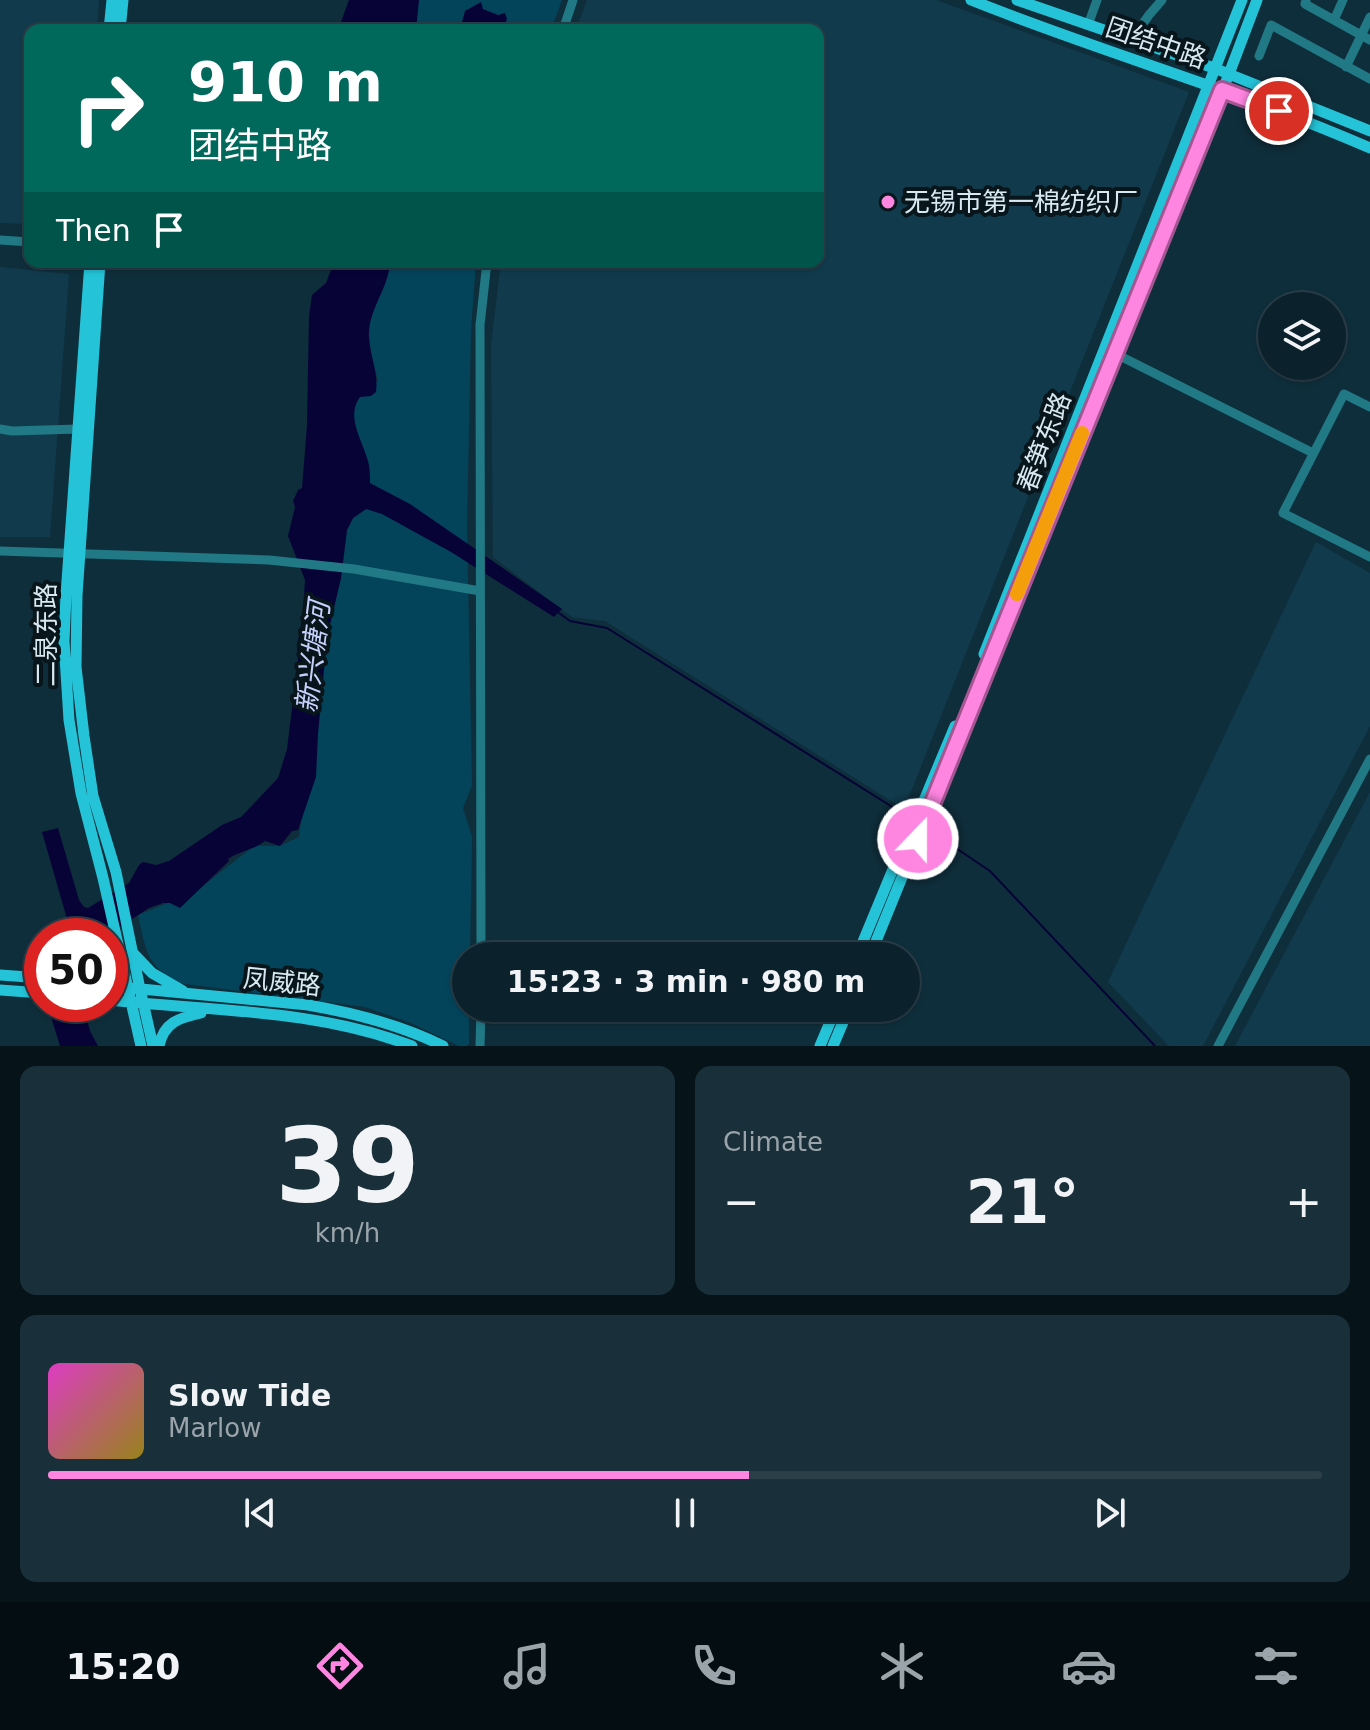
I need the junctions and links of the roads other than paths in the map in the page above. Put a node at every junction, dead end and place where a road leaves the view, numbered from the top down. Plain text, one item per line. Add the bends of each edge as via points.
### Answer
1 (112, 0) edge
2 (123, 0) edge
3 (573, 0) edge
4 (971, 0) edge
5 (1017, 0) edge
6 (1097, 0) edge
7 (1162, 0) edge
8 (1306, 0) edge
9 (1343, 0) edge
10 (1242, 2) edge
11 (1255, 4) edge
12 (1370, 17) edge
13 (1334, 20) junction
14 (110, 24) edge
15 (121, 24) edge
16 (565, 24) edge
17 (1088, 25) junction
18 (1366, 38) edge
19 (1131, 40) junction
20 (1259, 56) dead end
21 (1346, 67) junction
22 (1214, 68) junction
23 (1229, 74) junction
24 (1370, 79) edge
25 (1208, 85) junction
26 (1222, 90) junction
27 (1370, 131) edge
28 (1370, 148) edge
29 (0, 240) edge
30 (24, 242) edge
31 (90, 268) edge
32 (99, 268) edge
33 (486, 268) edge
34 (1114, 353) junction
35 (1370, 407) edge
36 (0, 429) edge
37 (78, 429) junction
38 (1313, 453) junction
39 (0, 551) edge
40 (74, 553) junction
41 (1370, 557) edge
42 (480, 591) junction
43 (1370, 759) edge
44 (922, 817) junction
45 (913, 836) junction
46 (481, 942) edge
47 (864, 942) edge
48 (875, 942) edge
49 (133, 953) junction
50 (0, 975) edge
51 (24, 977) edge
52 (128, 988) edge
53 (134, 989) junction
54 (0, 990) edge
55 (24, 992) edge
56 (192, 994) junction
57 (128, 1002) edge
58 (137, 1003) junction
59 (213, 1010) junction
60 (481, 1022) edge
61 (830, 1022) edge
62 (843, 1022) edge
63 (141, 1046) edge
64 (156, 1046) edge
65 (412, 1046) edge
66 (443, 1046) edge
67 (480, 1046) edge
68 (820, 1046) edge
69 (833, 1046) edge
70 (1218, 1046) edge

1 - 14 main road
2 - 15 main road
3 - 16 street
4 - 25 main road, 团结中路
5 - 17 main road, 团结中路
6 - 17 street
7 - 19 street
8 - 13 street
9 - 13 street
10 - 22 main road, 春笋东路
11 - 23 main road, 春笋东路
12 - 18 street
13 - 18 street
17 - 19 main road, 团结中路
18 - 21 street
19 - 22 main road, 团结中路
20 - 21 street via 1271,25
21 - 24 street
22 - 23 main road, 团结中路
22 - 25 main road, 春笋东路
23 - 26 main road, 春笋东路
23 - 27 main road, 团结中路
25 - 26 main road, 团结中路
25 - 44 main road, 春笋东路
26 - 28 main road, 团结中路
26 - 34 main road, 春笋东路
29 - 30 street
31 - 37 main road, 二泉东路
32 - 40 main road, 二泉东路
33 - 42 street via 480,325
34 - 38 street
34 - 44 main road, 春笋东路
35 - 38 street via 1344,394
36 - 37 street
37 - 40 main road, 二泉东路
38 - 41 street via 1283,513
39 - 40 street
40 - 42 street via 269,560
40 - 49 main road, 二泉东路 via 76,667 84,736 93,796
40 - 53 main road, 二泉东路 via 64,641 69,720 81,793 122,961
42 - 46 street
43 - 70 street
44 - 45 main road
45 - 47 main road
45 - 48 main road
49 - 53 main road, 二泉东路
49 - 56 main road via 152,973
50 - 51 main road
52 - 53 main road, 凤威路
53 - 56 main road, 凤威路
53 - 58 main road, 二泉东路
54 - 55 main road
56 - 66 main road, 凤威路 via 332,1009
57 - 58 main road, 凤威路
58 - 59 main road, 凤威路
58 - 63 main road
58 - 64 main road
59 - 64 main road via 170,1023
59 - 65 main road, 凤威路 via 321,1021
60 - 67 street
61 - 68 main road
62 - 69 main road

